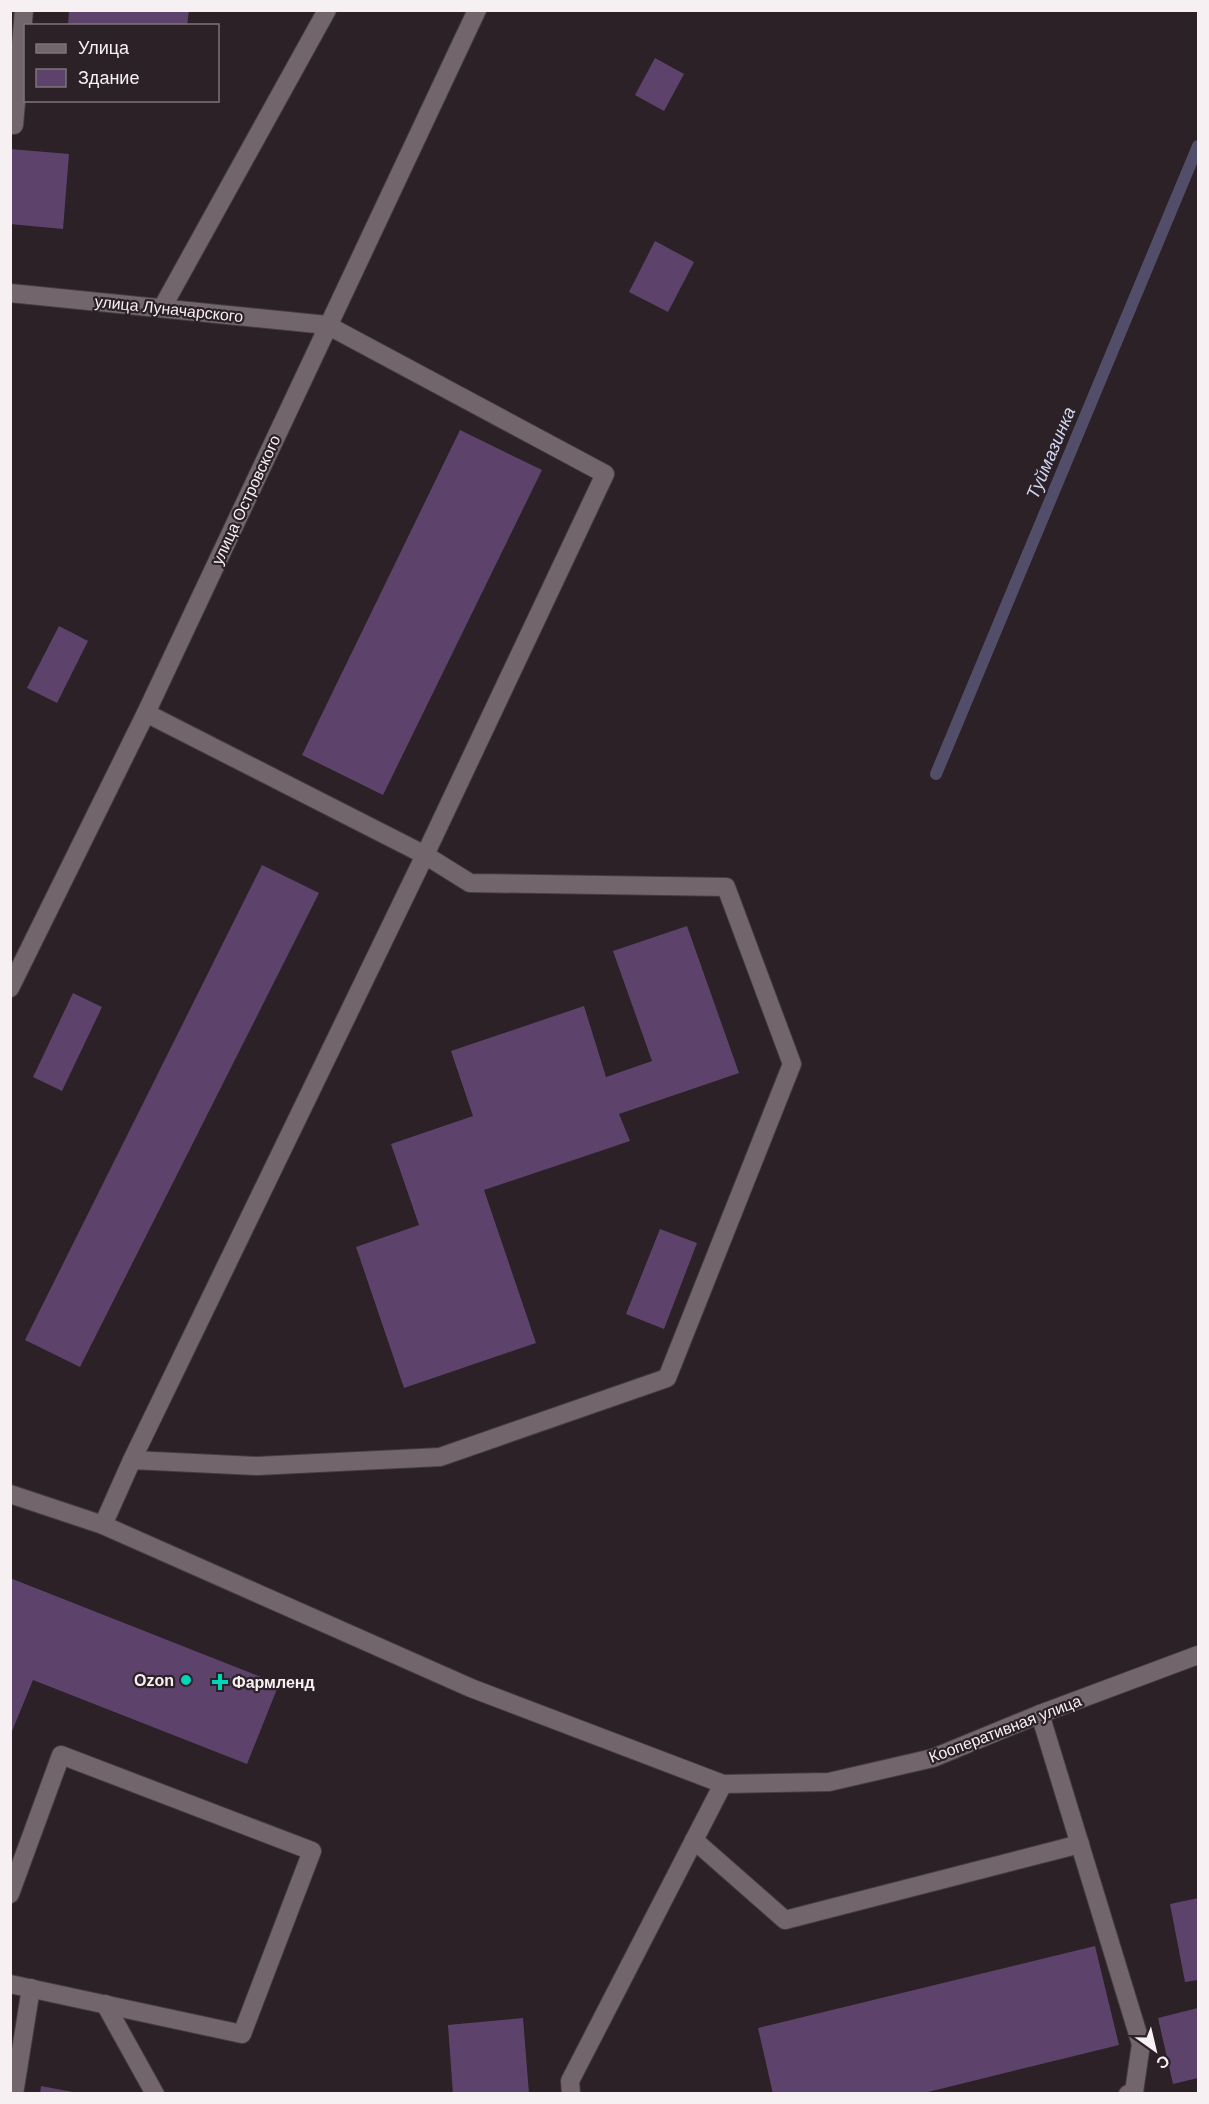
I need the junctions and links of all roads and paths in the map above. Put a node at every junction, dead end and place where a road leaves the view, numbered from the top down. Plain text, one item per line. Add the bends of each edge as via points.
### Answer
1 (24, 10) edge
2 (327, 10) edge
3 (477, 10) edge
4 (10, 125) edge
5 (10, 293) edge
6 (162, 308) junction
7 (327, 325) junction
8 (146, 713) junction
9 (424, 855) junction
10 (10, 988) edge
11 (132, 1460) junction
12 (10, 1494) edge
13 (103, 1525) junction
14 (1198, 1655) edge
15 (1040, 1714) junction
16 (723, 1784) junction
17 (694, 1840) junction
18 (1080, 1844) junction
19 (10, 1894) edge
20 (10, 1984) edge
21 (31, 1988) junction
22 (105, 2004) junction
23 (1132, 2093) edge
24 (14, 2094) edge
25 (155, 2094) edge
26 (571, 2094) edge

1 - 4 street via 14,125
2 - 6 street
3 - 7 street, улица Островского
5 - 6 street, улица Луначарского
6 - 7 street, улица Луначарского
7 - 8 street, улица Островского
7 - 9 street via 605,474
8 - 9 street
8 - 10 street, улица Островского
9 - 11 street
9 - 11 street via 470,883 726,887 792,1064 667,1378 440,1457 257,1466
11 - 13 street
12 - 13 street, Кооперативная улица
13 - 16 street, Кооперативная улица via 471,1689
14 - 15 street, Кооперативная улица
15 - 16 street, Кооперативная улица via 933,1758 829,1782
15 - 18 street
16 - 17 street
17 - 18 street via 785,1920
17 - 26 street via 570,2081
18 - 23 street via 1141,2044
19 - 22 street via 61,1755 312,1851 242,2034
20 - 21 street
21 - 22 street
21 - 24 street
22 - 25 street

